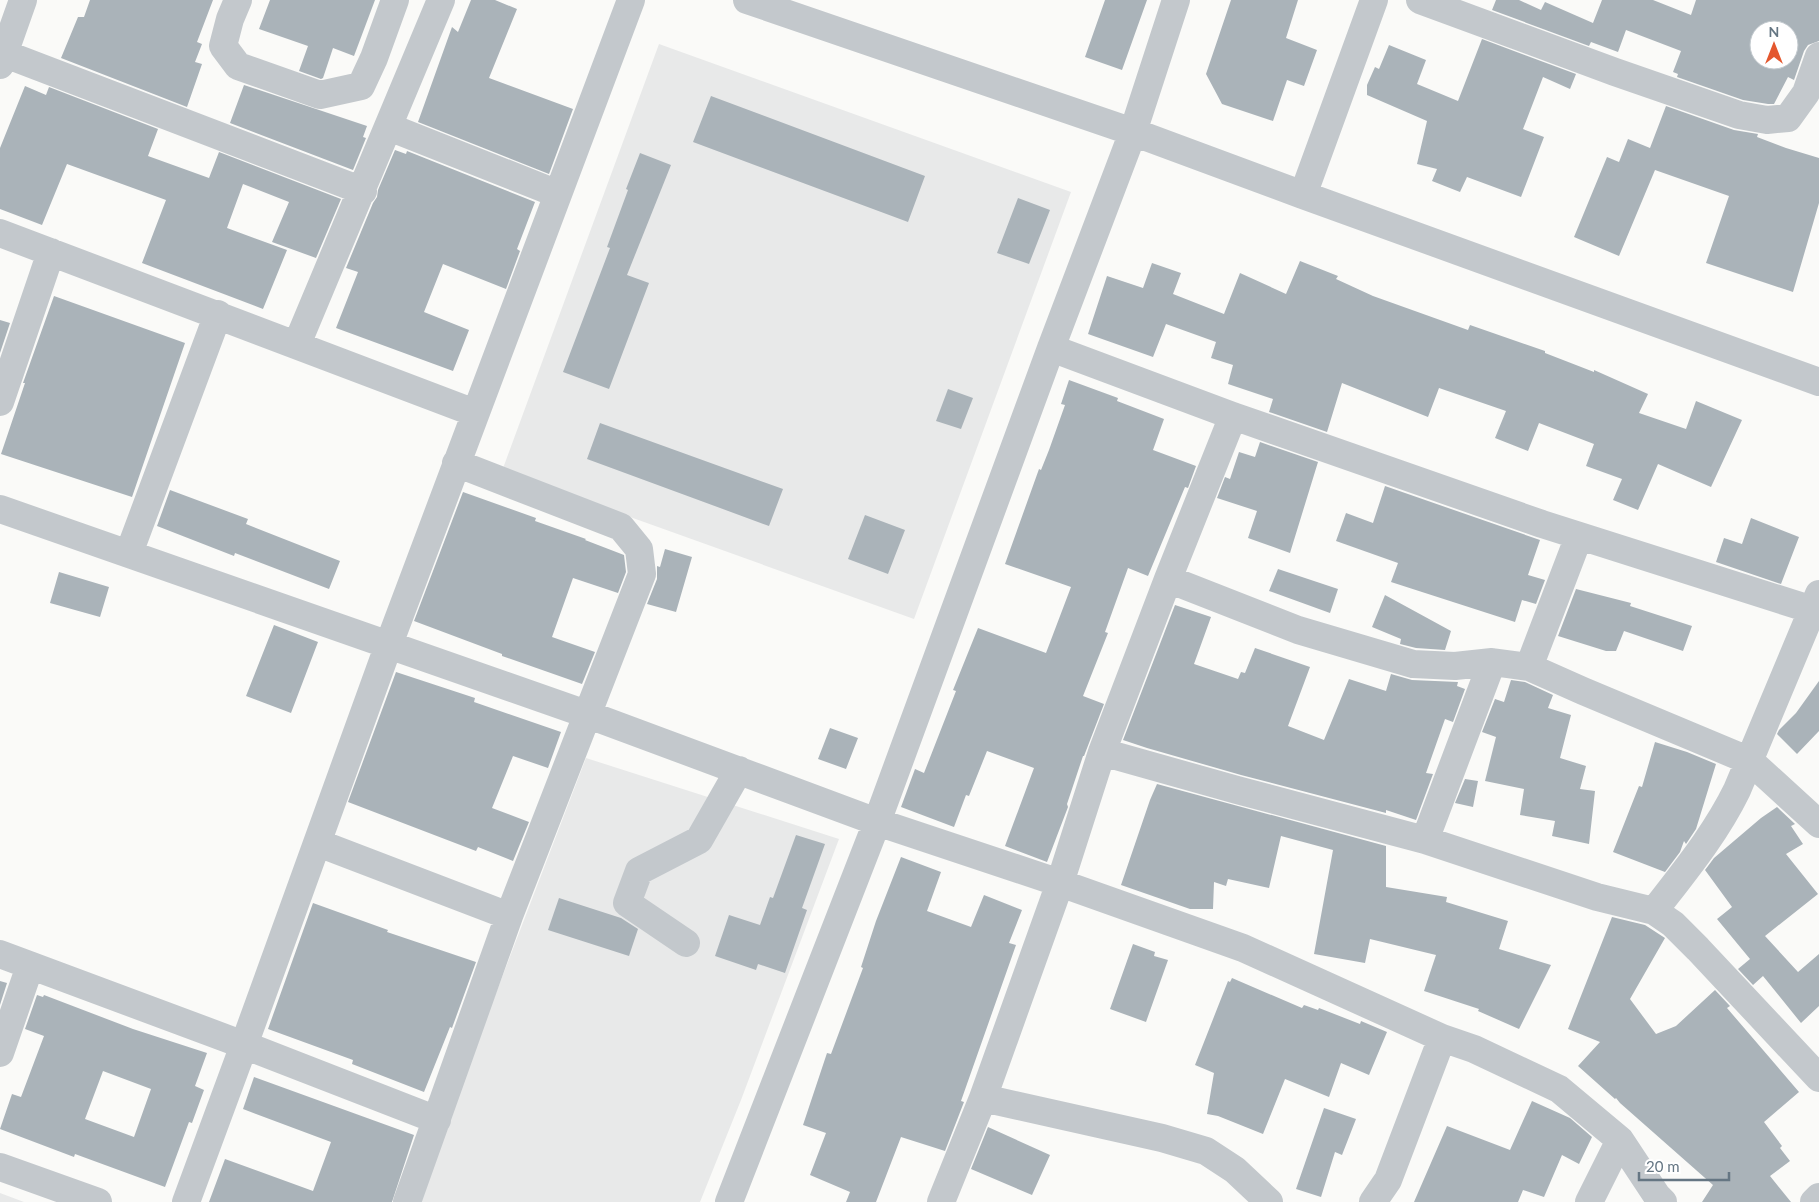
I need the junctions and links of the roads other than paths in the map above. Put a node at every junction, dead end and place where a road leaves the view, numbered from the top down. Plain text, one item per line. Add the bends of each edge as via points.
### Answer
1 (23, 0) edge
2 (238, 0) edge
3 (395, 0) edge
4 (441, 0) edge
5 (631, 0) edge
6 (747, 0) edge
7 (1176, 0) edge
8 (1374, 0) edge
9 (1420, 0) edge
10 (799, 8) edge
11 (1819, 56) edge
12 (1, 57) edge
13 (389, 127) junction
14 (1133, 132) junction
15 (363, 191) junction
16 (558, 194) junction
17 (1303, 195) junction
18 (0, 233) edge
19 (51, 252) junction
20 (218, 314) junction
21 (297, 344) junction
22 (1051, 348) junction
23 (1819, 382) edge
24 (0, 402) edge
25 (475, 413) junction
26 (1234, 416) junction
27 (456, 463) junction
28 (0, 509) edge
29 (1579, 536) junction
30 (129, 553) junction
31 (1168, 579) junction
32 (1817, 605) edge
33 (389, 644) junction
34 (1492, 662) junction
35 (1530, 667) junction
36 (588, 715) junction
37 (1102, 752) junction
38 (1750, 761) junction
39 (740, 770) junction
40 (877, 822) junction
41 (1819, 824) edge
42 (1425, 840) junction
43 (318, 843) junction
44 (1060, 883) junction
45 (1654, 911) junction
46 (509, 916) junction
47 (686, 943) dead end
48 (0, 954) edge
49 (30, 966) junction
50 (1442, 1038) junction
51 (244, 1045) junction
52 (0, 1053) edge
53 (1819, 1078) edge
54 (982, 1098) junction
55 (437, 1120) junction
56 (1620, 1140) junction
57 (0, 1167) edge
58 (1819, 1197) edge
59 (98, 1202) edge
60 (186, 1202) edge
61 (406, 1202) edge
62 (730, 1202) edge
63 (941, 1202) edge
64 (1269, 1202) edge
65 (1373, 1202) edge
66 (1589, 1202) edge
67 (1663, 1202) edge
68 (1814, 1202) edge

1 - 12 street
2 - 3 street via 223,46 238,66 320,94 361,86
4 - 13 street
5 - 16 street
6 - 10 street
7 - 14 street
8 - 17 street
9 - 11 street via 1739,115 1767,120 1788,118 1806,92
10 - 14 street
12 - 15 street
13 - 15 street
13 - 16 street
14 - 17 street
14 - 22 street
15 - 21 street
16 - 25 street
17 - 23 street
18 - 19 street
19 - 20 street
19 - 24 street
20 - 21 street
20 - 30 street
21 - 25 street
22 - 26 street
22 - 40 street
25 - 27 street
26 - 29 street
26 - 31 street
27 - 33 street
27 - 36 street via 621,527 640,549 642,574
28 - 30 street
29 - 32 street
29 - 35 street
30 - 33 street
31 - 34 street via 1298,630 1413,664 1455,666
31 - 37 street
32 - 38 street
33 - 36 street
33 - 43 street
34 - 35 street
34 - 42 street
35 - 38 street
36 - 39 street
36 - 46 street
37 - 42 street
37 - 44 street
38 - 41 street
38 - 45 street via 1726,812 1706,844
39 - 40 street
39 - 47 street via 699,840 638,871 627,903
40 - 44 street
40 - 62 street
42 - 45 street via 1597,897
43 - 46 street
43 - 51 street
44 - 50 street via 1243,948
44 - 54 street
45 - 53 street via 1673,924 1698,949
46 - 55 street
48 - 49 street
49 - 51 street
49 - 52 street
50 - 56 street via 1474,1049 1559,1089
50 - 65 street via 1388,1180
51 - 55 street
51 - 60 street
54 - 63 street
54 - 64 street via 1162,1138 1206,1151 1235,1170
55 - 61 street
56 - 66 street
56 - 67 street
57 - 59 street
58 - 68 street

